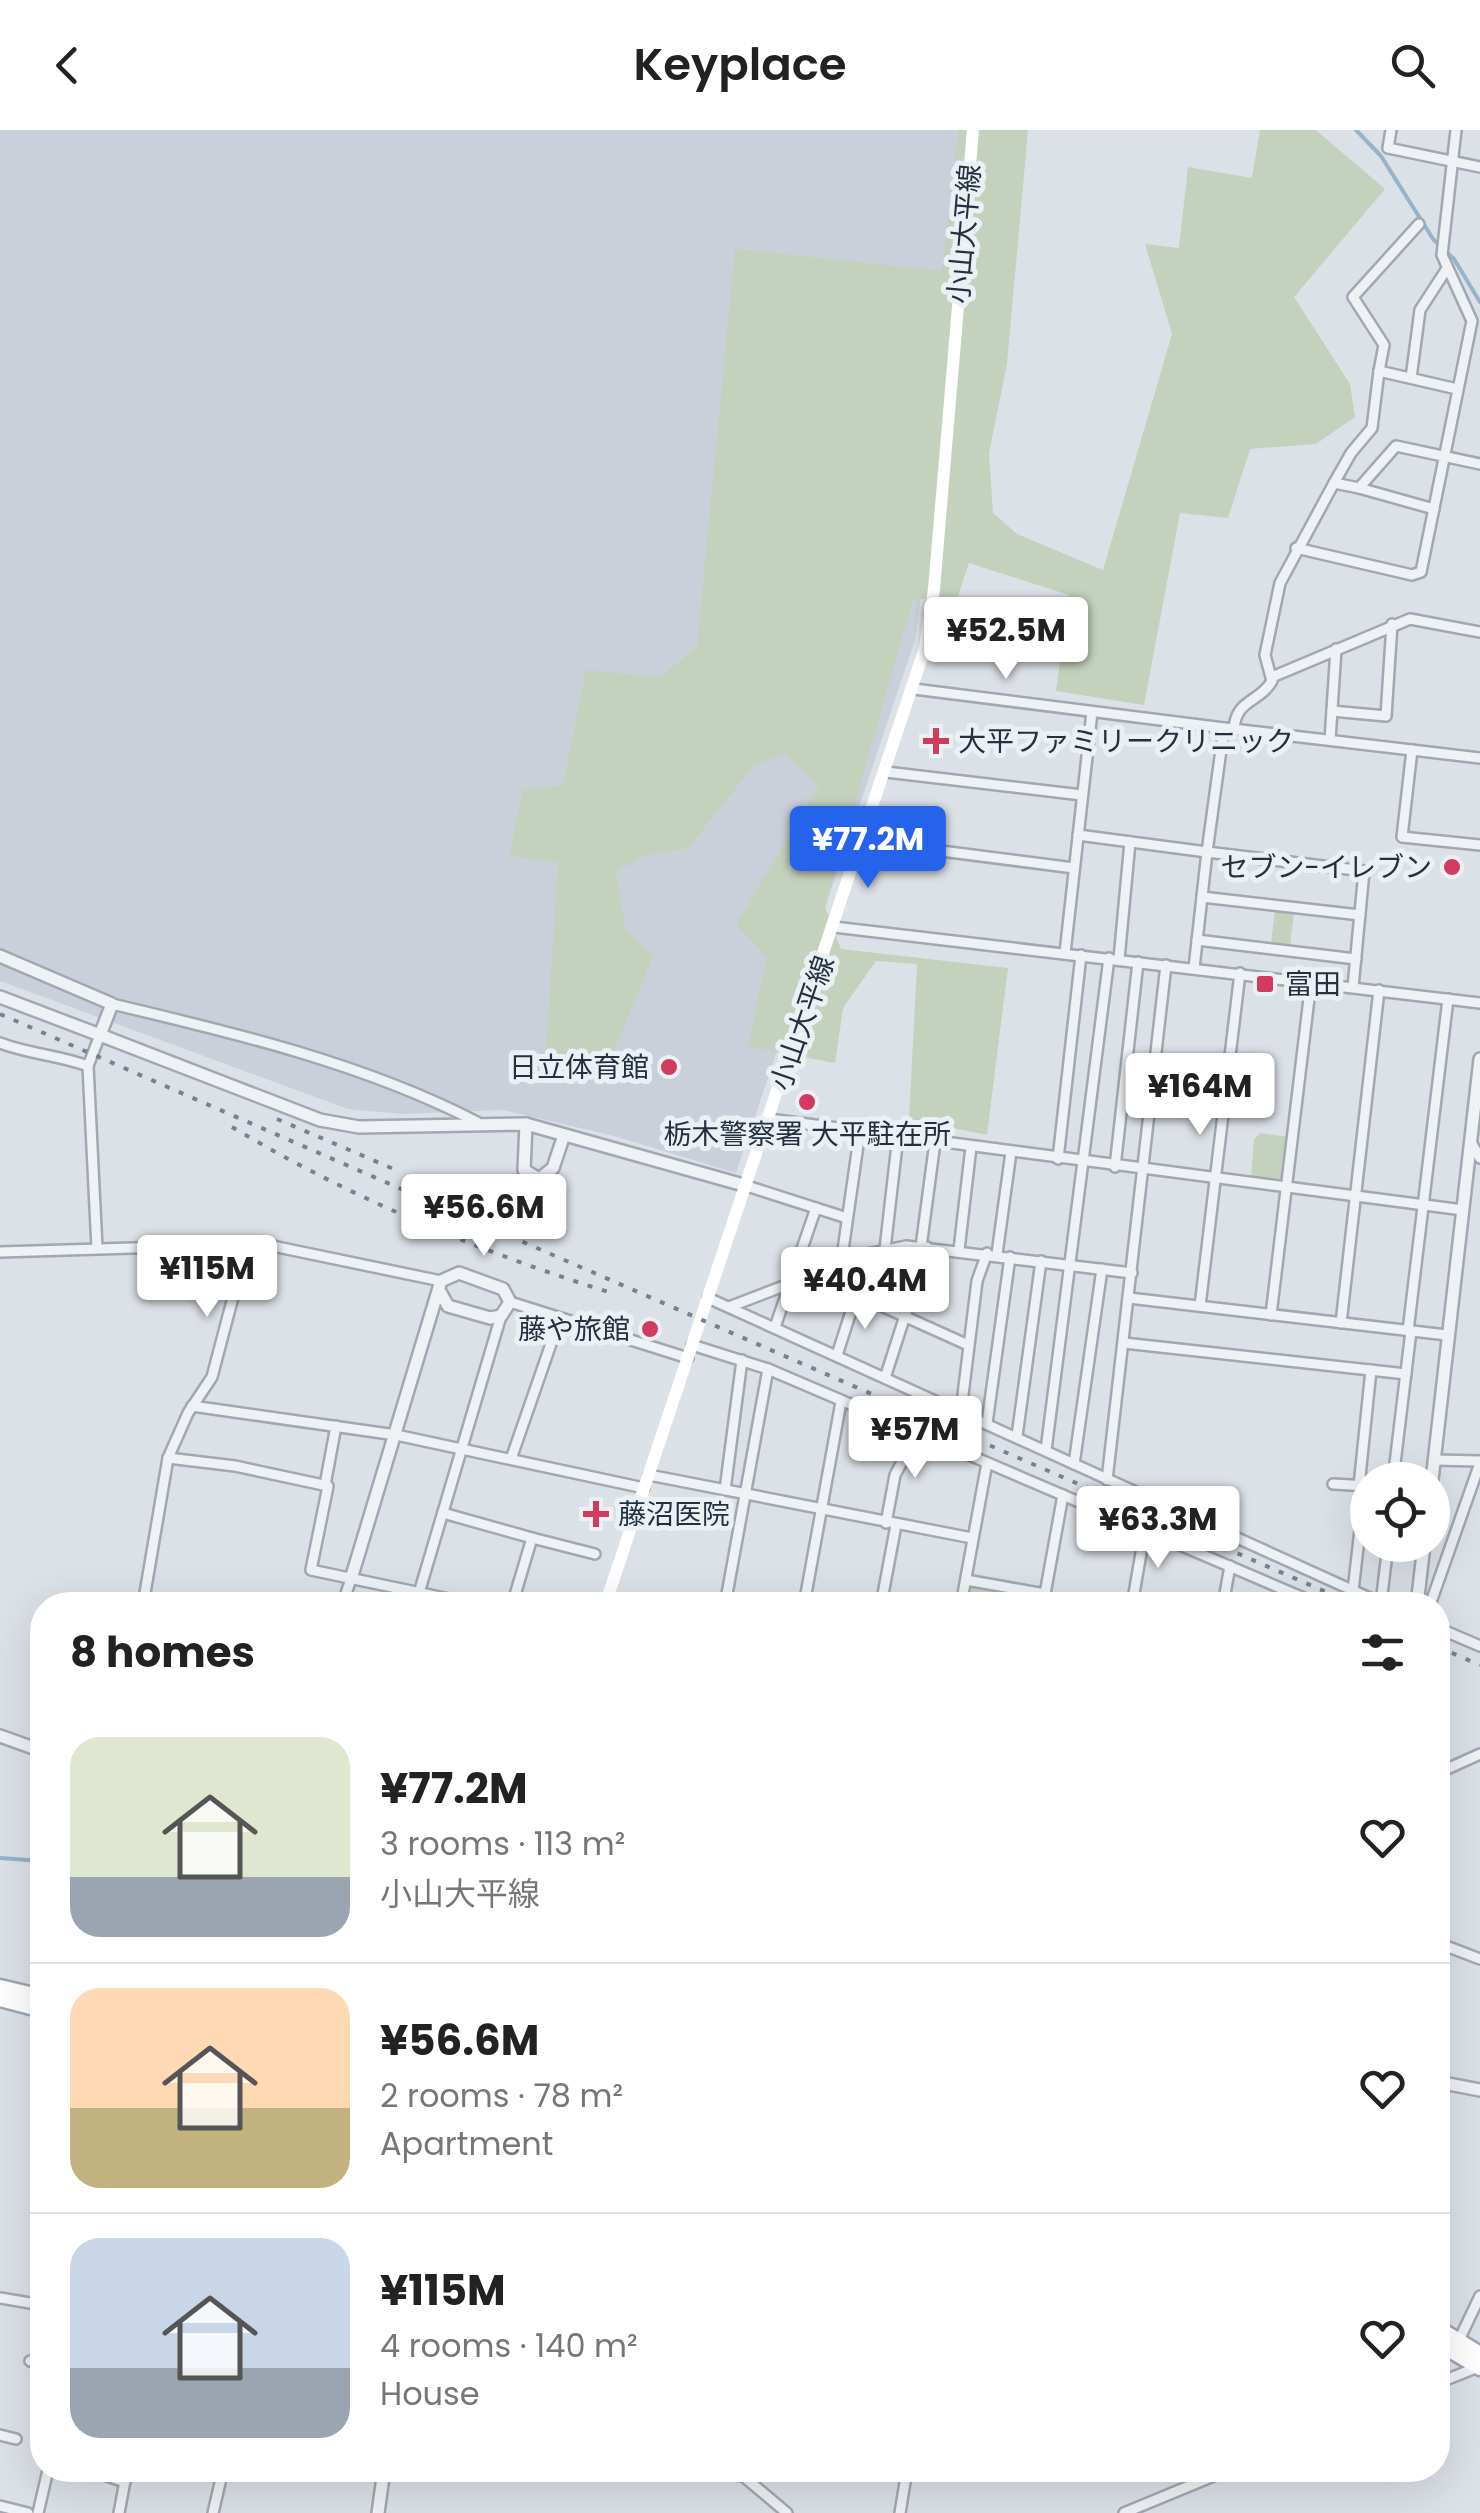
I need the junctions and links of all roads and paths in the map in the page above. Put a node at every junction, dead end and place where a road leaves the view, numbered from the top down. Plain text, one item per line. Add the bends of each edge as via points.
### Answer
1 (973, 130) edge
2 (1391, 130) edge
3 (1456, 130) edge
4 (1452, 161) junction
5 (1480, 167) edge
6 (1420, 224) dead end
7 (1446, 270) junction
8 (1378, 371) junction
9 (1411, 378) junction
10 (1457, 389) junction
11 (1444, 456) junction
12 (1480, 464) edge
13 (1334, 483) junction
14 (1358, 488) junction
15 (1434, 509) junction
16 (1296, 548) junction
17 (1392, 624) junction
18 (1480, 632) edge
19 (1336, 649) junction
20 (1272, 677) junction
21 (914, 689) junction
22 (1332, 711) junction
23 (1092, 712) junction
24 (1229, 728) junction
25 (1330, 740) junction
26 (1412, 750) junction
27 (1480, 758) edge
28 (886, 772) junction
29 (1082, 796) junction
30 (1078, 835) junction
31 (863, 841) junction
32 (1130, 842) junction
33 (1480, 845) edge
34 (1207, 852) junction
35 (1074, 868) junction
36 (1202, 897) junction
37 (1360, 915) junction
38 (834, 927) junction
39 (1197, 940) junction
40 (1065, 953) junction
41 (1082, 955) junction
42 (0, 956) edge
43 (1114, 959) junction
44 (1356, 959) junction
45 (1138, 962) junction
46 (1166, 965) junction
47 (1194, 968) junction
48 (1240, 974) junction
49 (1311, 982) junction
50 (1354, 987) junction
51 (1379, 990) junction
52 (0, 997) edge
53 (1448, 999) junction
54 (1480, 1003) edge
55 (112, 1004) junction
56 (100, 1035) junction
57 (0, 1042) edge
58 (1480, 1059) edge
59 (88, 1066) junction
60 (770, 1120) junction
61 (478, 1122) junction
62 (526, 1124) junction
63 (860, 1131) junction
64 (564, 1134) junction
65 (898, 1136) junction
66 (936, 1142) junction
67 (1471, 1142) junction
68 (971, 1147) junction
69 (1010, 1152) junction
70 (1480, 1158) edge
71 (1058, 1159) junction
72 (1085, 1163) junction
73 (1115, 1167) junction
74 (1144, 1170) junction
75 (1215, 1179) junction
76 (747, 1186) junction
77 (1286, 1188) junction
78 (1354, 1197) junction
79 (1423, 1205) junction
80 (816, 1208) junction
81 (1462, 1210) junction
82 (847, 1218) junction
83 (246, 1244) junction
84 (924, 1247) junction
85 (97, 1248) junction
86 (884, 1249) junction
87 (958, 1250) junction
88 (0, 1252) edge
89 (992, 1254) junction
90 (1010, 1256) junction
91 (1041, 1260) junction
92 (841, 1264) junction
93 (1071, 1264) junction
94 (1102, 1268) junction
95 (1132, 1272) junction
96 (813, 1276) junction
97 (790, 1284) junction
98 (440, 1285) junction
99 (856, 1296) junction
100 (708, 1298) junction
101 (1129, 1298) junction
102 (510, 1302) junction
103 (448, 1306) junction
104 (1200, 1306) junction
105 (728, 1307) junction
106 (432, 1312) junction
107 (1271, 1315) junction
108 (502, 1316) junction
109 (560, 1318) junction
110 (905, 1318) junction
111 (1341, 1323) junction
112 (775, 1328) junction
113 (1410, 1331) junction
114 (1447, 1335) junction
115 (1124, 1343) junction
116 (968, 1345) junction
117 (690, 1351) junction
118 (837, 1356) junction
119 (742, 1360) junction
120 (768, 1370) junction
121 (1371, 1370) junction
122 (1406, 1374) junction
123 (885, 1378) junction
124 (841, 1402) junction
125 (192, 1406) junction
126 (961, 1411) junction
127 (987, 1423) junction
128 (336, 1426) junction
129 (917, 1434) junction
130 (396, 1436) junction
131 (1016, 1436) junction
132 (462, 1449) junction
133 (1046, 1450) junction
134 (168, 1458) junction
135 (511, 1460) junction
136 (1434, 1460) joint
137 (1365, 1462) edge
138 (1395, 1462) edge
139 (1480, 1462) edge
140 (987, 1463) junction
141 (1074, 1464) junction
142 (1107, 1480) junction
143 (646, 1481) junction
144 (1333, 1484) dead end
145 (1350, 1485) edge
146 (325, 1486) junction
147 (725, 1490) junction
148 (746, 1493) junction
149 (1063, 1495) junction
150 (821, 1510) junction
151 (443, 1513) junction
152 (891, 1524) junction
153 (1146, 1530) junction
154 (532, 1538) junction
155 (972, 1538) junction
156 (595, 1554) dead end
157 (1356, 1562) edge
158 (1387, 1562) edge
159 (1422, 1562) edge
160 (1230, 1566) junction
161 (351, 1579) junction
162 (966, 1580) junction
163 (1353, 1591) joint
164 (145, 1592) edge
165 (346, 1592) edge
166 (419, 1592) joint
167 (516, 1592) edge
168 (608, 1592) edge
169 (727, 1592) edge
170 (806, 1592) edge
171 (883, 1592) edge
172 (964, 1592) edge
173 (1015, 1592) edge
174 (1045, 1592) edge
175 (1134, 1592) edge
176 (1225, 1592) edge
177 (1290, 1592) edge
178 (1384, 1592) edge
179 (1419, 1592) edge
180 (1435, 1592) edge
181 (1450, 1633) edge
182 (1480, 1646) edge
183 (0, 1736) edge
184 (30, 1747) edge
185 (1480, 1754) edge
186 (1450, 1768) edge
187 (1450, 1948) edge
188 (1480, 1959) edge
189 (0, 1987) edge
190 (30, 1995) edge
191 (0, 1999) edge
192 (30, 2007) edge
193 (1450, 2084) edge
194 (1480, 2090) edge
195 (1480, 2296) edge
196 (0, 2298) edge
197 (30, 2304) edge
198 (1450, 2335) edge
199 (1458, 2340) junction
200 (1450, 2349) edge
201 (1480, 2364) edge
202 (1450, 2378) edge
203 (0, 2435) edge
204 (16, 2439) dead end
205 (45, 2482) edge
206 (125, 2482) edge
207 (220, 2482) edge
208 (382, 2482) edge
209 (752, 2482) edge
210 (905, 2482) edge
211 (1199, 2482) edge
212 (0, 2506) edge
213 (28, 2513) edge
214 (38, 2513) edge
215 (119, 2513) edge
216 (213, 2513) edge
217 (378, 2513) edge
218 (788, 2513) edge
219 (900, 2513) edge
220 (1124, 2513) edge

1 - 21 main road, 小山大平線 via 934,588
2 - 4 street via 1388,148
3 - 4 street
4 - 5 street
4 - 7 street
6 - 8 street via 1354,297 1384,345
7 - 9 street via 1420,310
7 - 10 street via 1472,321
8 - 9 street
8 - 13 street via 1372,428
9 - 10 street
10 - 11 street
11 - 12 street
11 - 14 street via 1396,446
11 - 15 street
13 - 14 street
13 - 16 street
14 - 15 street
15 - 16 street via 1417,574
16 - 20 street via 1280,582 1265,656
17 - 18 street via 1416,618
17 - 19 street
17 - 22 street via 1386,716
19 - 20 street
19 - 22 street
20 - 24 street via 1268,688 1244,702
21 - 23 street
21 - 28 main road, 小山大平線
22 - 25 street
23 - 24 street
23 - 29 street
24 - 25 street
24 - 34 street
25 - 26 street
26 - 27 street
26 - 33 street via 1402,836
28 - 29 street
28 - 31 main road, 小山大平線
29 - 30 street
30 - 32 street
30 - 35 street
31 - 35 street
31 - 38 main road, 小山大平線
32 - 34 street
32 - 43 street
34 - 36 street
34 - 37 street via 1364,870
35 - 40 street
36 - 37 street
36 - 39 street
37 - 44 street
38 - 40 street
38 - 60 main road, 小山大平線
39 - 44 street
39 - 47 street
40 - 41 street
41 - 43 street
41 - 71 street
42 - 55 street
43 - 45 street
43 - 72 street
44 - 50 street
45 - 46 street
45 - 73 street
46 - 47 street
46 - 74 street
47 - 48 street
48 - 49 street
48 - 75 street
49 - 50 street
49 - 77 street
50 - 51 street
51 - 53 street
51 - 78 street
52 - 56 street
53 - 54 street
53 - 79 street
55 - 56 street
55 - 61 street via 420,1092
56 - 59 street
56 - 61 street via 320,1120 390,1127
57 - 59 street
58 - 67 street
59 - 85 street
60 - 63 street
60 - 76 main road, 小山大平線
61 - 62 street
62 - 64 street
62 - 64 street via 524,1170 539,1179 553,1168
63 - 65 street
63 - 82 street
64 - 76 street
65 - 66 street
65 - 86 street
66 - 68 street
66 - 84 street
67 - 70 street
67 - 81 street
68 - 69 street
68 - 87 street
69 - 71 street
69 - 89 street
71 - 72 street
72 - 73 street
72 - 93 street
73 - 74 street
74 - 75 street
74 - 95 street
75 - 77 street
75 - 104 street
76 - 80 street
76 - 100 main road, 小山大平線
77 - 78 street
77 - 107 street
78 - 79 street
78 - 111 street
79 - 81 street
79 - 113 street
80 - 82 street
80 - 97 street
81 - 114 street
82 - 92 street
83 - 85 street
83 - 98 street
83 - 125 street via 212,1377
84 - 86 street
84 - 87 street
84 - 110 street
85 - 88 street
86 - 92 street
87 - 89 street
89 - 90 street
89 - 116 street via 977,1281
90 - 91 street
90 - 127 street
91 - 93 street
91 - 131 street
92 - 96 street
93 - 94 street
93 - 133 street
94 - 95 street
94 - 141 street
95 - 101 street
96 - 97 street
96 - 99 street
97 - 105 street
97 - 112 street
98 - 102 street via 459,1273 503,1289
98 - 103 street
98 - 106 street
99 - 110 street
99 - 118 street
100 - 105 street
100 - 117 main road, 小山大平線
101 - 104 street
101 - 115 street
102 - 108 street
102 - 109 street
103 - 106 street
103 - 108 street
104 - 107 street
105 - 112 street
106 - 130 street
107 - 111 street
108 - 132 street
109 - 117 street
109 - 135 street
110 - 116 street
110 - 123 street
111 - 113 street
112 - 118 street
113 - 114 street
113 - 122 street
114 - 136 street
115 - 121 street
115 - 142 street
116 - 126 street
117 - 119 street
117 - 143 main road, 小山大平線
118 - 123 street
119 - 120 street
119 - 147 street
120 - 124 street
120 - 148 street
121 - 122 street
121 - 137 street
122 - 138 street
123 - 126 street
124 - 129 street
124 - 150 street
125 - 128 street
125 - 134 street
126 - 127 street
127 - 131 street
128 - 130 street
128 - 146 street
129 - 140 street
129 - 152 street via 894,1475
130 - 132 street
130 - 161 street
131 - 133 street
132 - 135 street
132 - 151 street
133 - 141 street
134 - 146 street
134 - 164 street
135 - 143 street
136 - 139 street
139 - 180 street
140 - 149 street
140 - 155 street
141 - 142 street
142 - 163 street
143 - 147 street
143 - 168 main road, 小山大平線
144 - 145 street
146 - 161 street via 311,1570
147 - 148 street
148 - 150 street
148 - 169 street
149 - 153 street
149 - 174 street
150 - 152 street
150 - 170 street
151 - 154 street
151 - 166 street
152 - 155 street
152 - 171 street
153 - 160 street
153 - 175 street
154 - 156 street
154 - 167 street
155 - 162 street
157 - 163 street
158 - 178 street
159 - 179 street
160 - 176 street
160 - 177 street
161 - 165 street
161 - 166 street
162 - 172 street
162 - 173 street
181 - 182 street
183 - 184 street
185 - 186 street
187 - 188 street
189 - 190 main road
191 - 192 main road
193 - 194 street
195 - 199 street
196 - 197 street
198 - 199 main road
199 - 201 main road
200 - 201 main road
201 - 202 street
203 - 204 street
205 - 214 street
206 - 215 street
207 - 216 street
208 - 217 street
209 - 218 street
210 - 219 street
211 - 220 street
212 - 213 street

